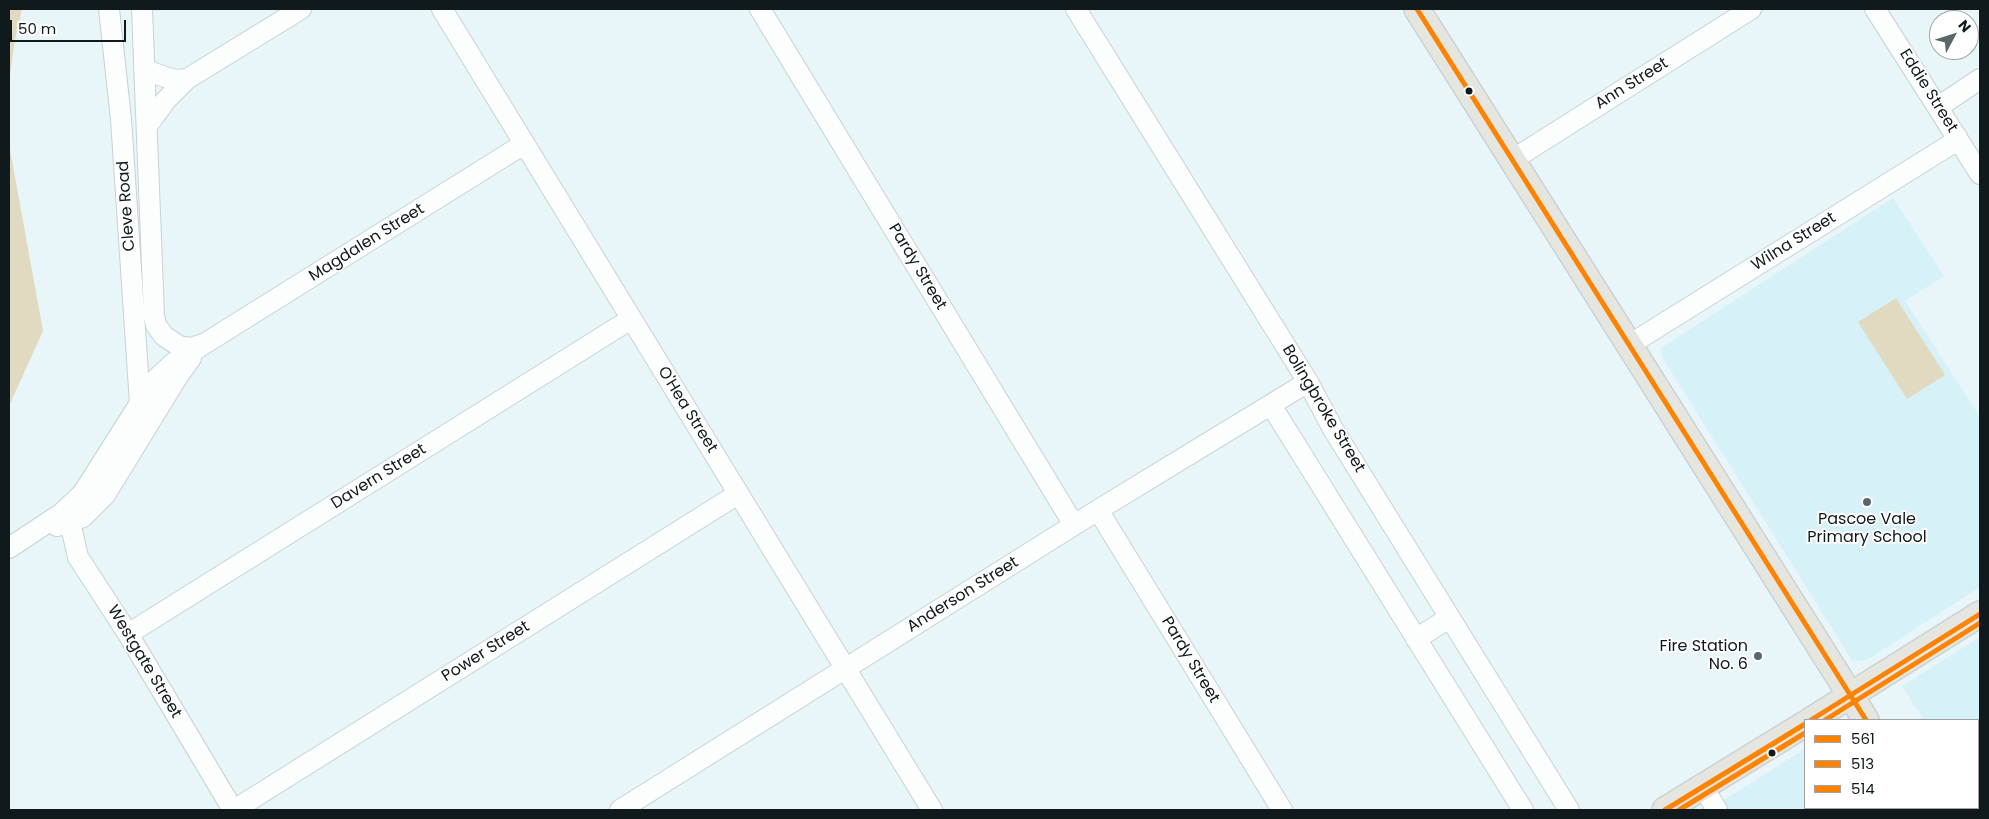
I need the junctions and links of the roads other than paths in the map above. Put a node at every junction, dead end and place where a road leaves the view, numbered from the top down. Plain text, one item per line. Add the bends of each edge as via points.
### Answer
1 (109, 9) edge
2 (142, 9) edge
3 (301, 9) edge
4 (442, 9) edge
5 (760, 9) edge
6 (1076, 9) edge
7 (1417, 9) edge
8 (1751, 9) edge
9 (1875, 9) edge
10 (144, 68) junction
11 (187, 79) junction
12 (1980, 79) edge
13 (1938, 107) junction
14 (147, 126) junction
15 (1956, 137) junction
16 (524, 144) junction
17 (1512, 160) junction
18 (1980, 174) edge
19 (631, 319) junction
20 (209, 341) junction
21 (1629, 345) junction
22 (1308, 382) junction
23 (140, 404) junction
24 (1271, 405) junction
25 (738, 494) junction
26 (1098, 510) junction
27 (68, 516) junction
28 (1074, 525) junction
29 (9, 548) edge
30 (1980, 614) edge
31 (1449, 618) junction
32 (128, 634) junction
33 (1416, 639) junction
34 (846, 669) junction
35 (1850, 696) junction
36 (1813, 719) edge
37 (1865, 719) edge
38 (1804, 725) edge
39 (1703, 786) junction
40 (234, 810) edge
41 (620, 810) edge
42 (932, 810) edge
43 (1282, 810) edge
44 (1523, 810) edge
45 (1569, 810) edge
46 (1665, 810) edge
47 (1717, 810) edge

1 - 23 street, Cleve Road via 121,119
2 - 10 street, Cleve Road
3 - 11 street
4 - 16 street, O'Hea Street
5 - 28 street, Pardy Street
6 - 22 street, Bolingbroke Street
7 - 17 main road
8 - 17 street, Ann Street
9 - 13 street, Eddie Street
10 - 11 street via 165,78
10 - 14 street, Cleve Road
11 - 14 street
12 - 13 street
13 - 15 street, Eddie Street
14 - 20 street, Cleve Road via 156,325 178,346 191,348
15 - 18 street, Eddie Street
15 - 21 street, Wilna Street via 1956,141
16 - 19 street, O'Hea Street
16 - 20 street, Magdalen Street
17 - 21 main road
19 - 25 street, O'Hea Street
19 - 32 street, Davern Street
20 - 23 street, Magdalen Street via 162,372
20 - 27 street, Magdalen Street via 178,376 105,495 88,514
21 - 35 main road
22 - 24 street, Anderson Street
22 - 31 street, Bolingbroke Street
23 - 27 street, Magdalen Street
24 - 26 street, Anderson Street
24 - 33 street
25 - 34 street, O'Hea Street
25 - 40 street, Power Street
26 - 28 street, Anderson Street
26 - 43 street, Pardy Street
27 - 29 street, Magdalen Street
27 - 32 street, Westgate Street via 78,557
28 - 34 street, Anderson Street
30 - 35 main road
31 - 33 street
31 - 45 street, Bolingbroke Street
32 - 40 street, Westgate Street
33 - 44 street
34 - 41 street, Anderson Street
34 - 42 street, O'Hea Street
35 - 36 main road
35 - 37 main road
38 - 39 main road
39 - 46 main road
39 - 47 street

